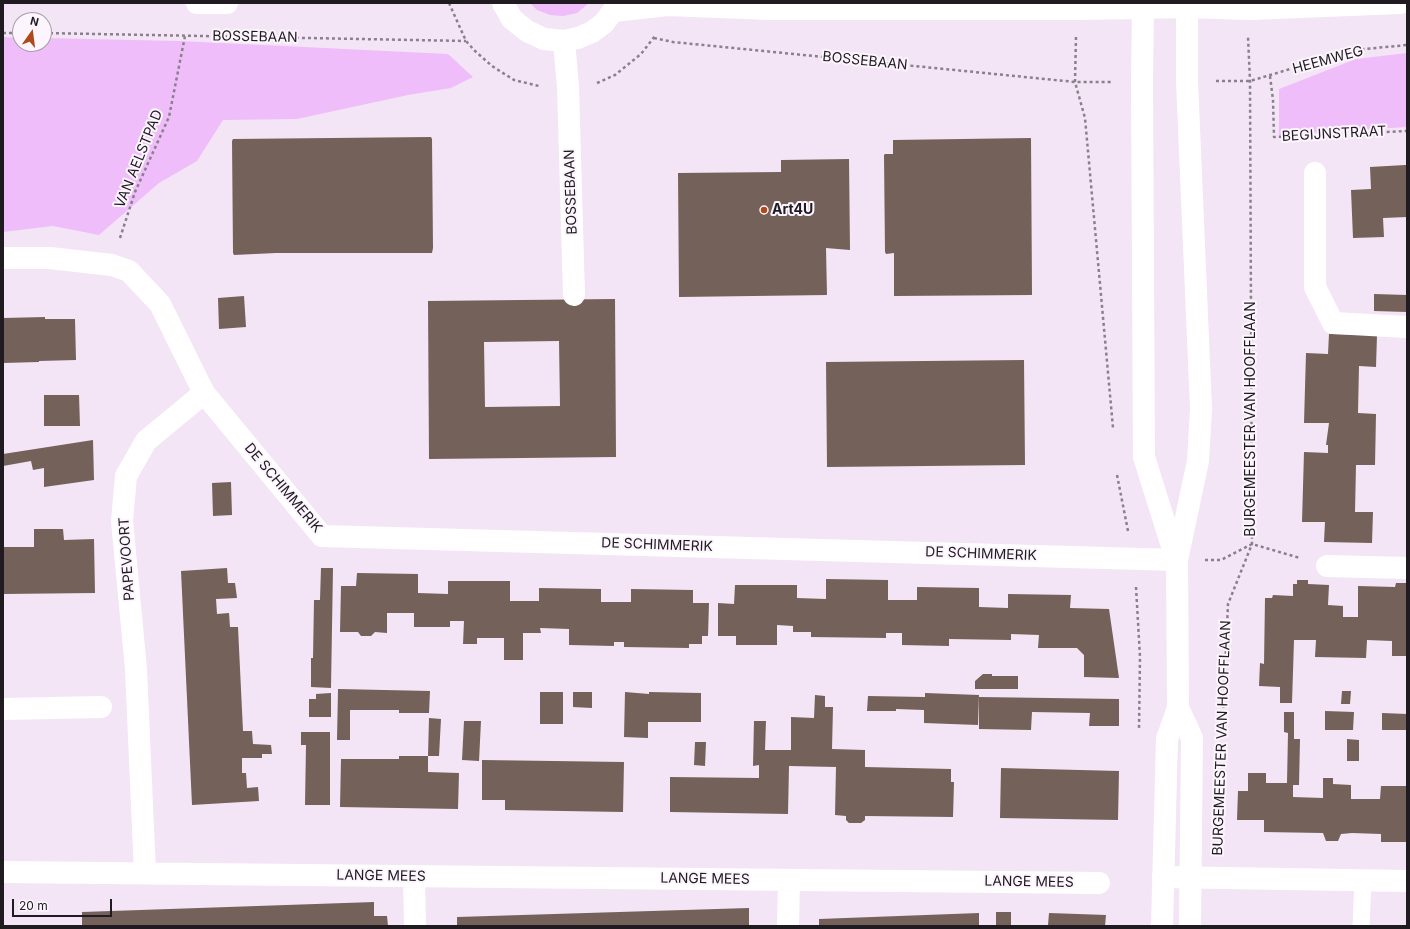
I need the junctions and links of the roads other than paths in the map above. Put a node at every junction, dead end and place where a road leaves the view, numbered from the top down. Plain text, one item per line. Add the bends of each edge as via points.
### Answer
1 (197, 3) edge
2 (227, 3) edge
3 (503, 3) edge
4 (1400, 3) edge
5 (1186, 5) edge
6 (1144, 6) edge
7 (615, 7) edge
8 (564, 41) junction
9 (1315, 173) dead end
10 (3, 258) edge
11 (574, 295) dead end
12 (1407, 327) edge
13 (204, 393) junction
14 (1177, 560) junction
15 (1327, 566) road end
16 (1407, 568) edge
17 (101, 707) dead end
18 (1178, 708) junction
19 (3, 709) edge
20 (3, 872) edge
21 (145, 873) junction
22 (414, 876) junction
23 (1164, 877) junction
24 (1190, 878) junction
25 (789, 880) junction
26 (1363, 881) junction
27 (1407, 881) edge
28 (1099, 883) dead end
29 (415, 926) edge
30 (788, 926) edge
31 (1162, 926) edge
32 (1190, 926) edge
33 (1361, 926) edge

1 - 2 street
3 - 8 street via 512,19 527,31 544,39
4 - 5 street via 1250,9
5 - 6 street
5 - 14 street, BURGEMEESTER VAN HOOFFLAAN via 1201,409 1198,461
6 - 7 street via 1077,9 769,9 668,5
6 - 14 street, BURGEMEESTER VAN HOOFFLAAN via 1144,457
7 - 8 street via 604,23 592,32
8 - 11 street, BOSSEBAAN via 568,87
9 - 12 street via 1316,287 1333,323
10 - 13 street via 50,258 112,265 129,271 160,304
13 - 14 street, DE SCHIMMERIK via 322,536
13 - 21 street, PAPEVOORT via 146,441 126,476 122,521 136,669
14 - 18 street, BURGEMEESTER VAN HOOFFLAAN
15 - 16 street
17 - 19 street
18 - 23 street, BURGEMEESTER VAN HOOFFLAAN via 1167,739
18 - 24 street, BURGEMEESTER VAN HOOFFLAAN via 1192,738
20 - 21 street, LANGE MEES
21 - 22 street, LANGE MEES
22 - 25 street, LANGE MEES
22 - 29 street
23 - 24 street
23 - 31 street, BURGEMEESTER VAN HOOFFLAAN
24 - 26 street
24 - 32 street, BURGEMEESTER VAN HOOFFLAAN
25 - 28 street, LANGE MEES
25 - 30 street
26 - 27 street
26 - 33 lane

